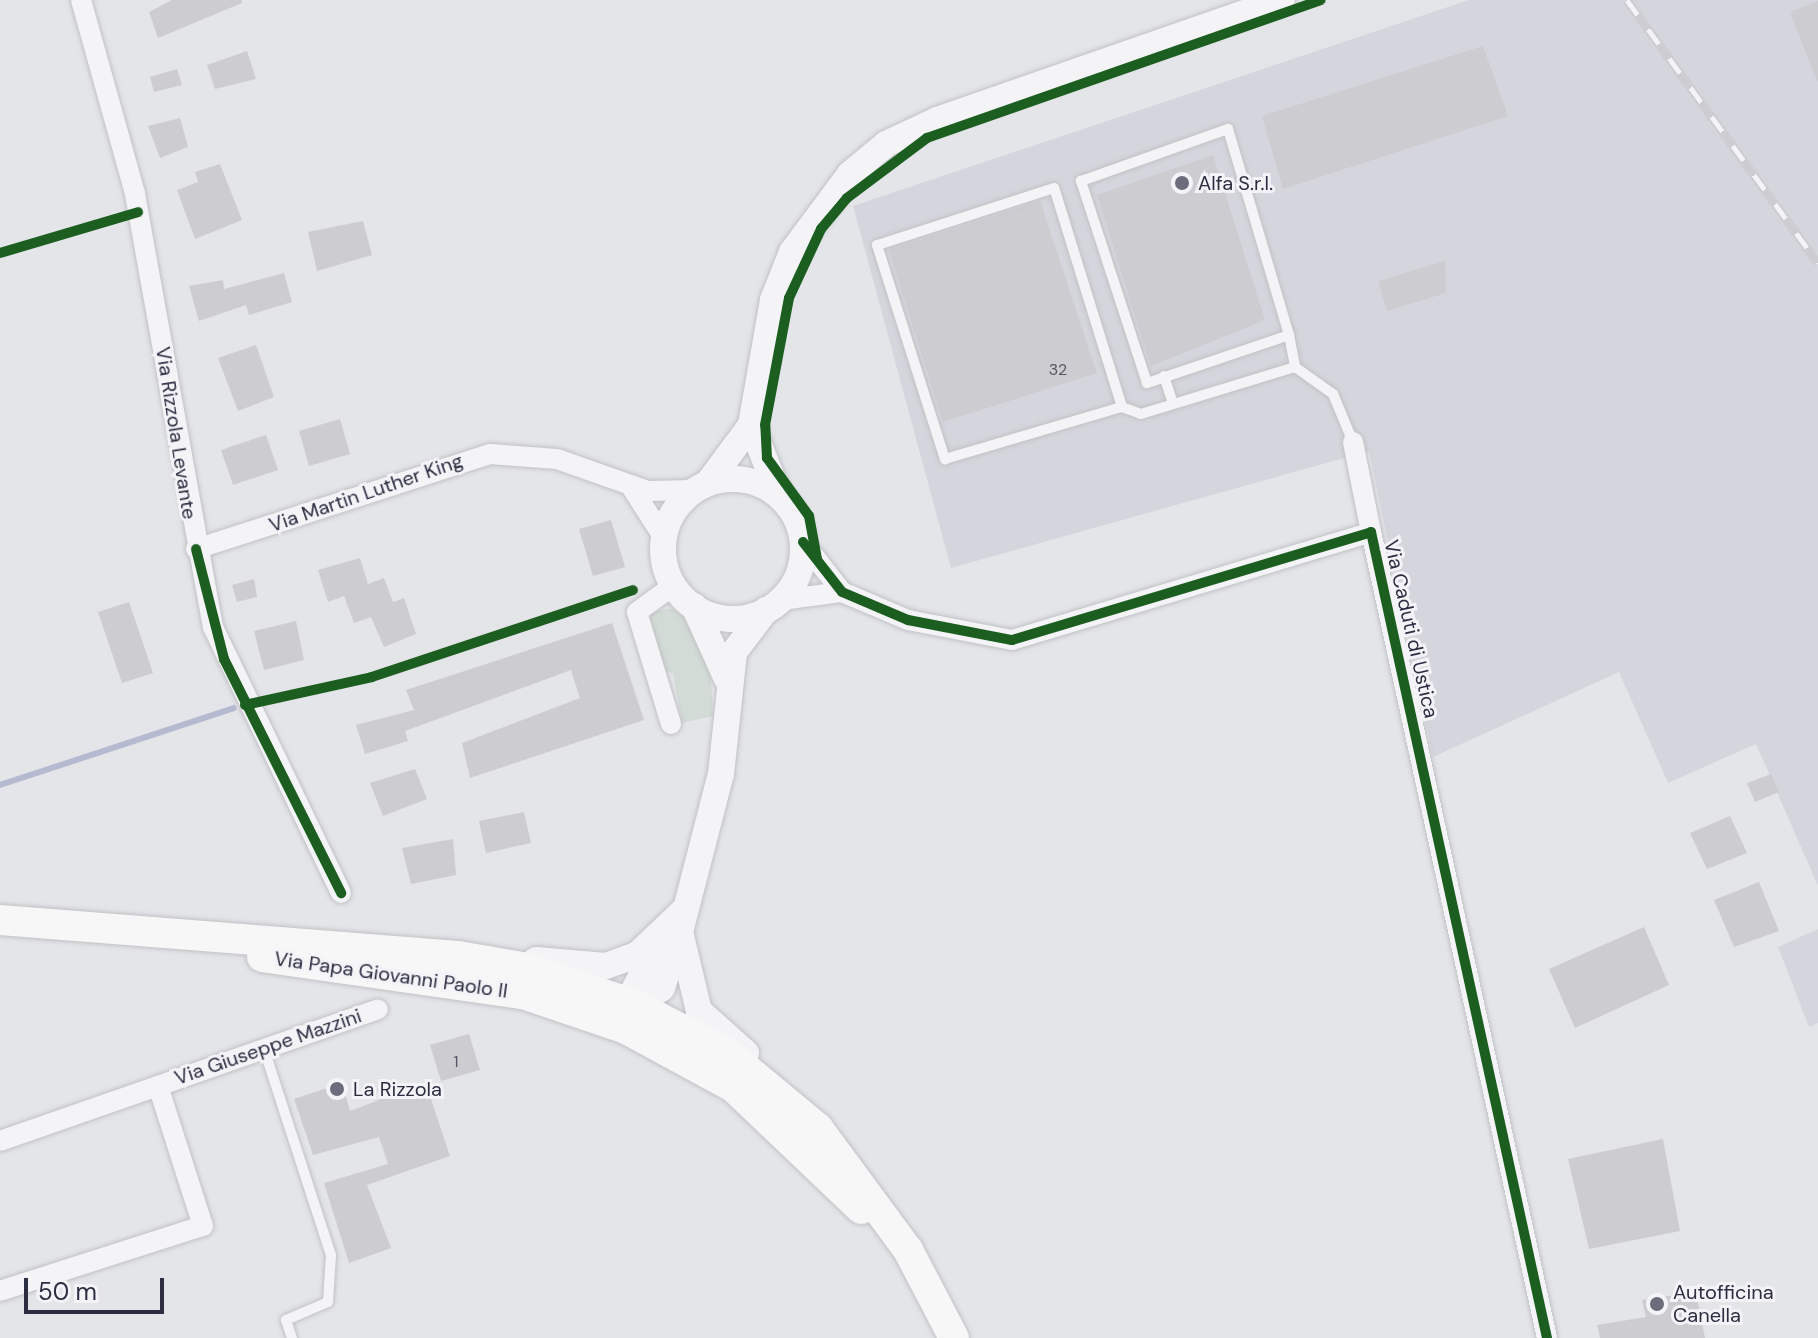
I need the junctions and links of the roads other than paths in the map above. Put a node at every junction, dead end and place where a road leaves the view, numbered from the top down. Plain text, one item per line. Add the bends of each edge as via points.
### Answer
1 (81, 0) edge
2 (1282, 0) edge
3 (1289, 335) junction
4 (1295, 367) junction
5 (1164, 376) junction
6 (1173, 404) junction
7 (1122, 407) junction
8 (751, 425) junction
9 (1353, 442) joint
10 (630, 485) junction
11 (702, 486) junction
12 (784, 501) junction
13 (1371, 532) junction
14 (664, 538) junction
15 (803, 542) junction
16 (196, 549) junction
17 (674, 585) junction
18 (842, 592) junction
19 (774, 605) junction
20 (694, 606) junction
21 (727, 679) junction
22 (671, 724) dead end
23 (341, 893) dead end
24 (0, 920) edge
25 (674, 927) junction
26 (138, 935) junction
27 (418, 952) junction
28 (378, 1009) dead end
29 (631, 1017) junction
30 (264, 1049) junction
31 (158, 1086) junction
32 (0, 1141) edge
33 (854, 1171) junction
34 (923, 1287) junction
35 (0, 1291) edge
36 (292, 1338) edge
37 (954, 1338) edge
38 (1547, 1338) edge

1 - 16 street, Via Rizzola Levante via 135,194
2 - 8 street via 937,120 886,144 818,209 792,252 773,300
3 - 4 lane
3 - 5 lane
3 - 5 lane via 1228,129 1081,181 1147,383
4 - 6 lane
4 - 9 lane via 1333,394
5 - 6 lane
6 - 7 lane via 1141,414
7 - 7 lane via 945,459 877,245 1054,188
8 - 11 street
8 - 12 street via 771,485
9 - 13 street, Via Caduti di Ustica
10 - 11 street, Via Martin Luther King
10 - 14 street
10 - 16 street, Via Martin Luther King via 557,459 479,456
11 - 12 street via 740,479
11 - 14 street via 673,512
12 - 15 street
13 - 18 street, Via Caduti di Ustica via 1012,640 908,620
13 - 38 street, Via Caduti di Ustica
14 - 17 street
15 - 18 street, Via Caduti di Ustica
15 - 19 street via 800,568
16 - 23 street, Via Rizzola Levante via 224,659
17 - 20 street
17 - 22 street via 637,612
18 - 19 street
19 - 20 street via 723,618
19 - 21 street via 742,636
20 - 21 street
21 - 25 street via 721,774
24 - 26 main road, Via Papa Giovanni Paolo II
25 - 27 street, Via Papa Giovanni Paolo II via 606,966 568,967 450,946
25 - 29 street via 635,988
25 - 33 street, Via Papa Giovanni Paolo II via 699,1011 833,1130
26 - 27 main road, Via Papa Giovanni Paolo II
26 - 29 main road, Via Papa Giovanni Paolo II via 511,992
27 - 29 main road, Via Papa Giovanni Paolo II via 528,968
28 - 30 street, Via Giuseppe Mazzini
29 - 33 main road, Via Papa Giovanni Paolo II via 703,1038 771,1084
29 - 34 main road, Via Papa Giovanni Paolo II via 733,1087 788,1134 858,1205
30 - 31 street, Via Giuseppe Mazzini
30 - 36 lane via 331,1255 328,1302 286,1320
31 - 32 street, Via Giuseppe Mazzini
31 - 35 street, Via Giuseppe Mazzini via 203,1226
33 - 34 main road, Via Papa Giovanni Paolo II via 908,1250
34 - 37 main road, Via Papa Giovanni Paolo II

